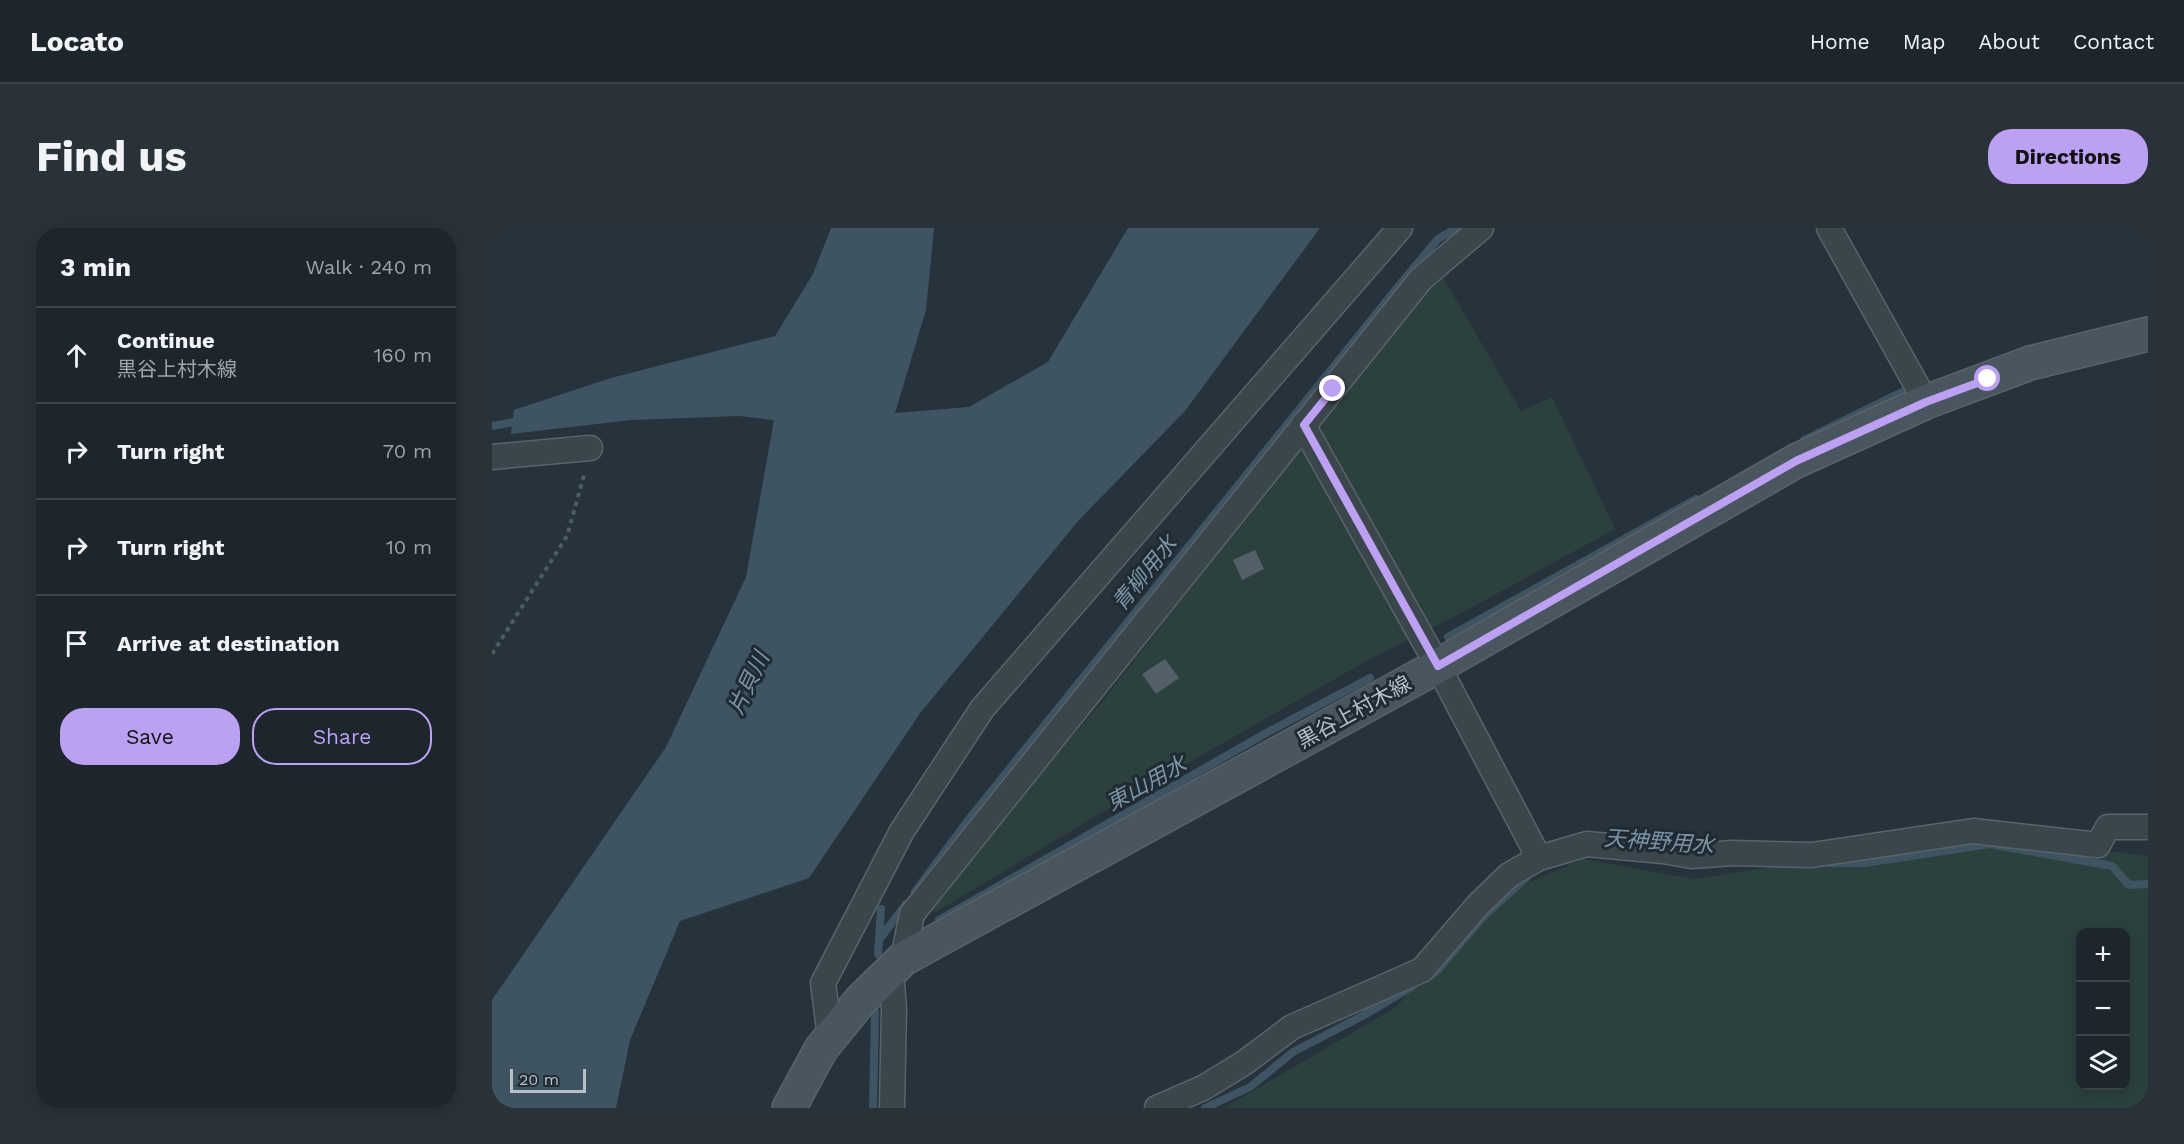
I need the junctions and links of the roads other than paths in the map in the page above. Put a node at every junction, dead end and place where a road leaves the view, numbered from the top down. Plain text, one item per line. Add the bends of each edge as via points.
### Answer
1 (1400, 228) edge
2 (1481, 228) edge
3 (1829, 228) edge
4 (2148, 334) edge
5 (1926, 402) junction
6 (1304, 425) junction
7 (590, 448) road end
8 (492, 458) edge
9 (1438, 666) junction
10 (2148, 827) edge
11 (1539, 858) junction
12 (895, 967) junction
13 (830, 1037) junction
14 (789, 1108) edge
15 (892, 1108) edge
16 (1157, 1108) edge

1 - 13 street via 982,709 902,831 823,983
2 - 6 street via 1421,279
3 - 5 street
4 - 5 main road, 黒谷上村木線 via 2030,363
5 - 9 main road, 黒谷上村木線 via 1796,461
6 - 9 street
6 - 12 street via 912,914
7 - 8 street
9 - 11 street
9 - 12 main road, 黒谷上村木線
10 - 11 street via 2108,827 2098,845 1973,831 1812,855 1733,852 1692,856 1587,844
11 - 16 street via 1509,874 1422,970 1292,1028 1244,1064
12 - 13 main road, 黒谷上村木線
12 - 15 street
13 - 14 main road, 黒谷上村木線

